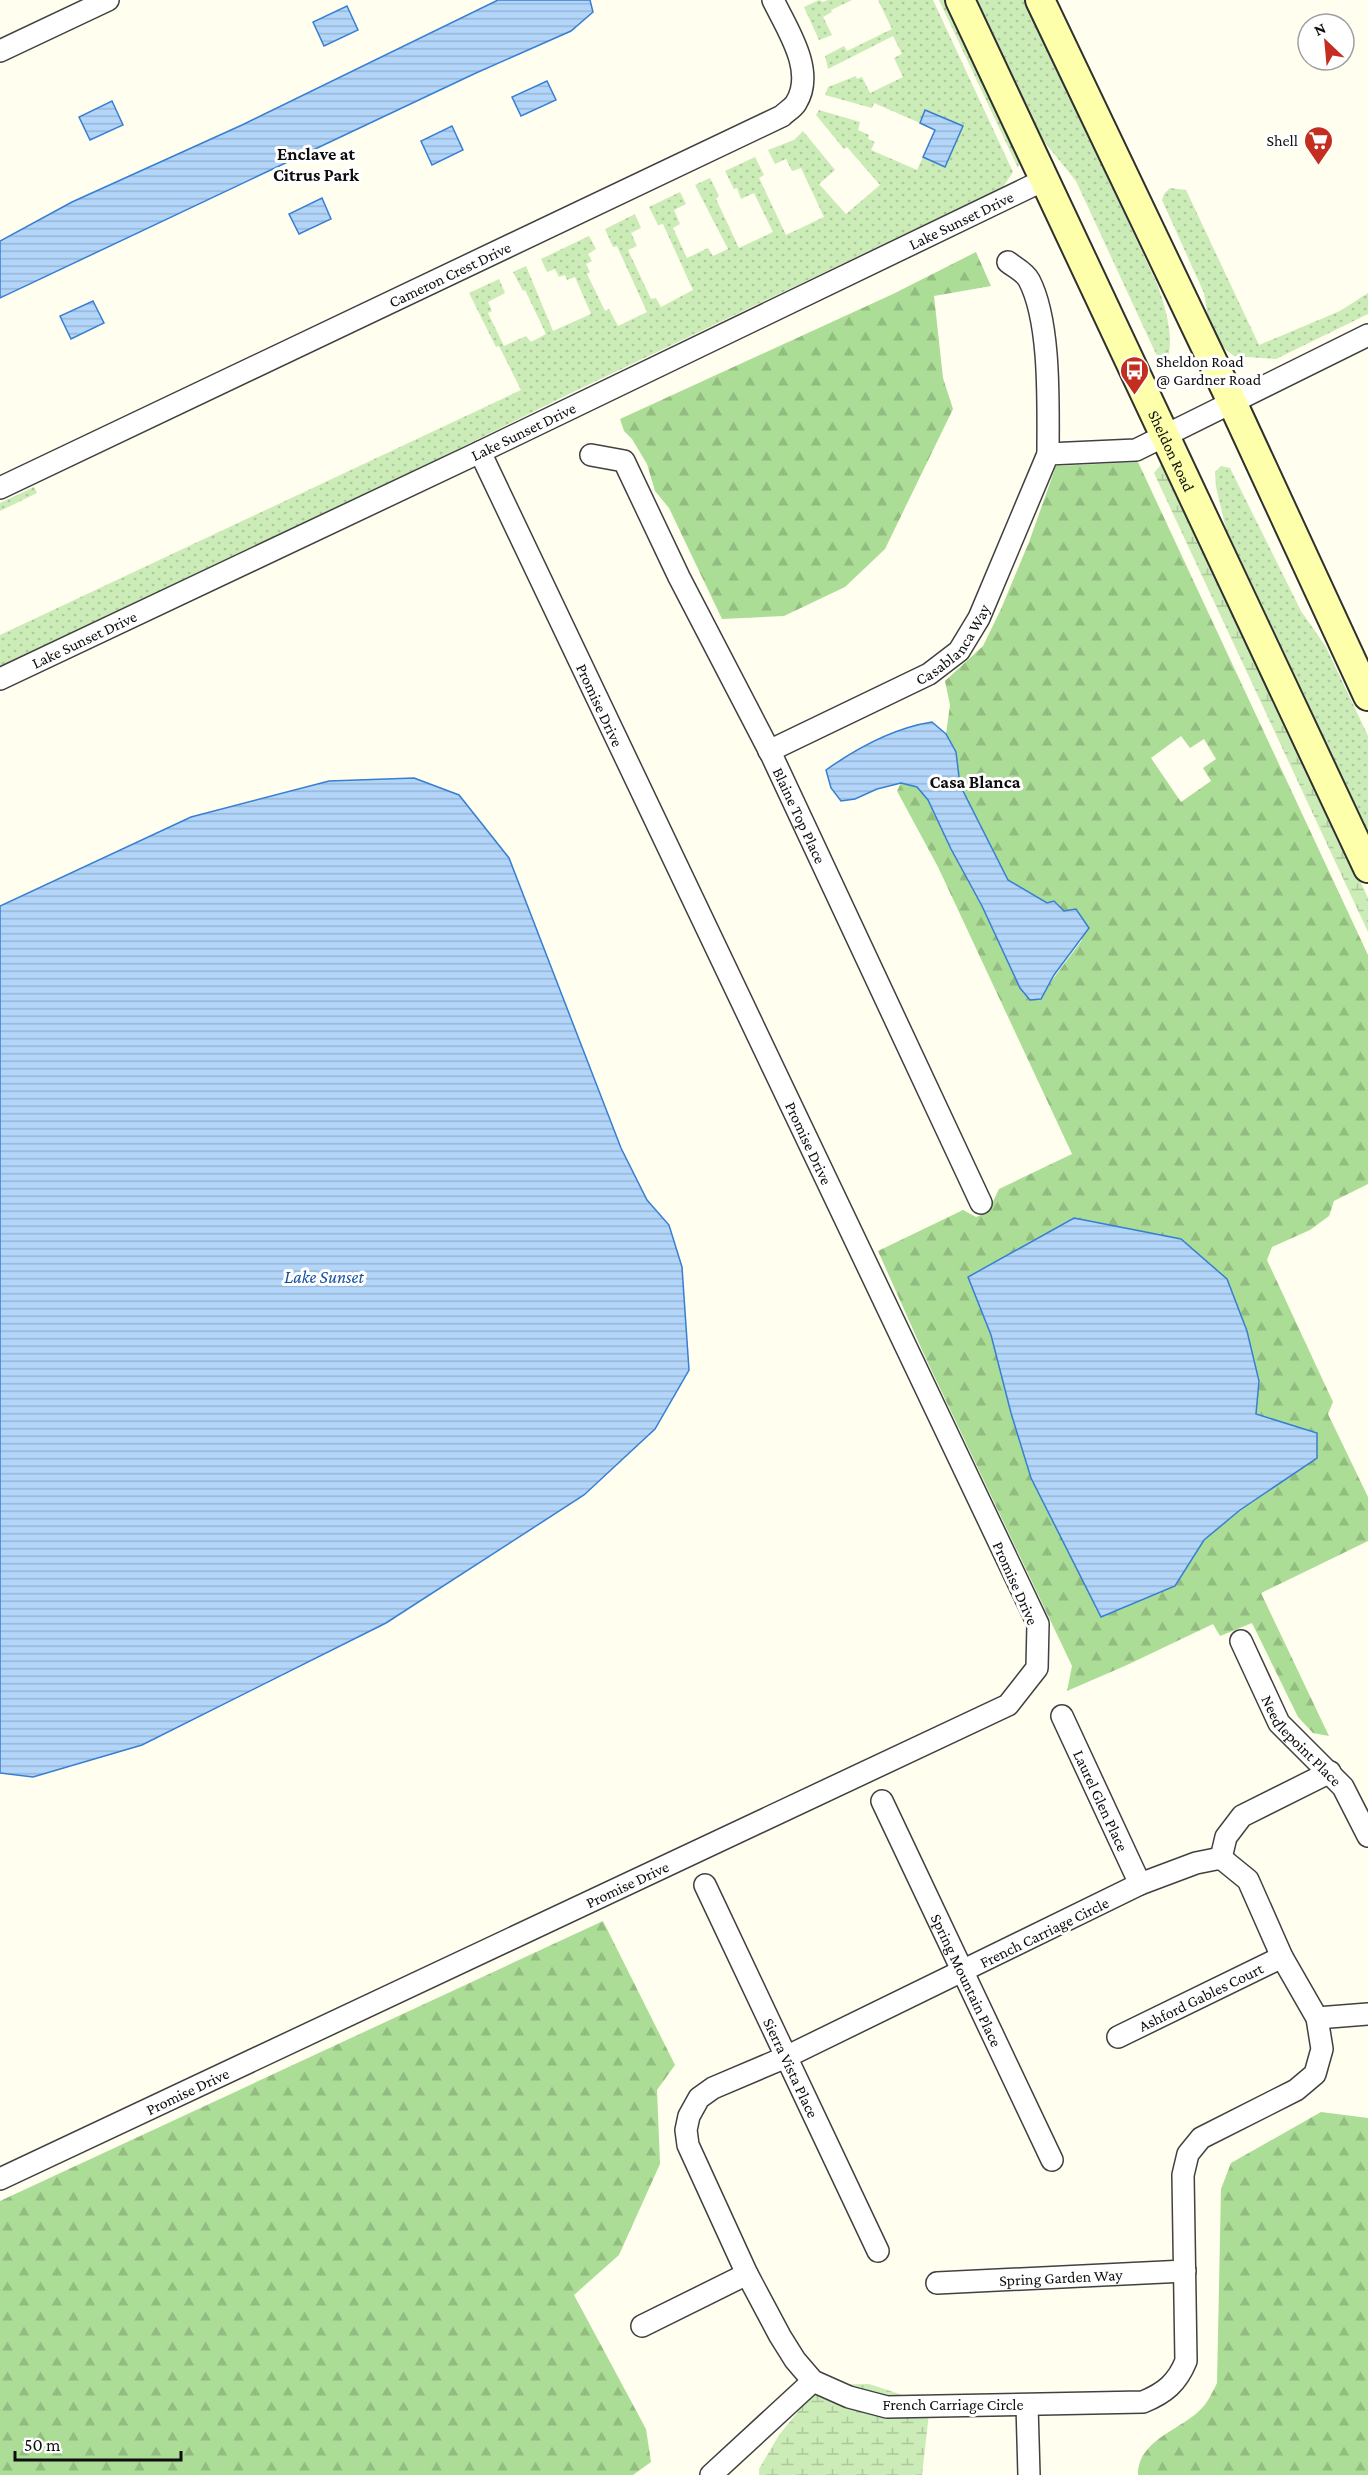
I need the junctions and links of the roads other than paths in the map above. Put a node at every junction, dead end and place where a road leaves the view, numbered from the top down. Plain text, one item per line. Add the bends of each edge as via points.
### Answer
1 (108, 0) edge
2 (773, 0) edge
3 (960, 0) edge
4 (1040, 0) edge
5 (0, 51) edge
6 (1044, 180) junction
7 (1008, 262) dead end
8 (1368, 334) edge
9 (1232, 402) junction
10 (1165, 436) junction
11 (480, 452) junction
12 (1048, 454) junction
13 (591, 455) dead end
14 (0, 489) edge
15 (0, 680) edge
16 (1368, 696) edge
17 (769, 751) junction
18 (1331, 789) junction
19 (1368, 830) edge
20 (1368, 867) edge
21 (981, 1203) dead end
22 (1241, 1641) dead end
23 (1062, 1716) dead end
24 (1330, 1772) junction
25 (882, 1801) dead end
26 (1368, 1836) edge
27 (1221, 1858) junction
28 (1140, 1884) junction
29 (705, 1885) dead end
30 (1282, 1957) junction
31 (962, 1971) junction
32 (1368, 2014) edge
33 (1317, 2018) junction
34 (1118, 2037) dead end
35 (786, 2056) junction
36 (1052, 2160) dead end
37 (0, 2180) edge
38 (878, 2251) dead end
39 (1185, 2271) junction
40 (747, 2274) junction
41 (937, 2283) dead end
42 (642, 2326) dead end
43 (813, 2381) junction
44 (1027, 2404) junction
45 (711, 2475) edge
46 (1029, 2475) edge

1 - 5 street
2 - 14 street, Cameron Crest Drive via 803,73 796,104 782,116
3 - 6 main road, Sheldon Road
4 - 9 main road
6 - 10 main road, Sheldon Road
6 - 11 street, Lake Sunset Drive
7 - 12 street, Casablanca Way via 1028,277 1041,314
8 - 9 street
9 - 10 street
9 - 16 main road
10 - 12 street via 1136,450
10 - 18 main road, Sheldon Road
11 - 15 street, Lake Sunset Drive
11 - 37 street, Promise Drive via 1038,1624 1037,1668 1008,1705
12 - 17 street, Casablanca Way via 979,618 959,651 929,674
13 - 17 street, Blaine Top Place via 624,461
17 - 21 street, Blaine Top Place
18 - 19 main road
18 - 20 main road, Sheldon Road
22 - 24 street, Needlepoint Place via 1279,1724
23 - 28 street, Laurel Glen Place
24 - 26 street, Needlepoint Place via 1343,1787
24 - 27 street via 1242,1816 1227,1837
25 - 31 street, Spring Mountain Place
27 - 28 street, French Carriage Circle
27 - 30 street, French Carriage Circle via 1248,1880
28 - 31 street, French Carriage Circle
29 - 35 street, Sierra Vista Place
30 - 33 street, French Carriage Circle
30 - 34 street, Ashford Gables Court
31 - 35 street, French Carriage Circle
31 - 36 street, Spring Mountain Place
32 - 33 street
33 - 39 street, French Carriage Circle via 1322,2049 1315,2074 1296,2090 1201,2138 1188,2154 1183,2175
35 - 38 street, Sierra Vista Place
35 - 40 street, French Carriage Circle via 699,2098 686,2130 688,2145
39 - 41 street, Spring Garden Way
39 - 44 street, French Carriage Circle via 1186,2361 1181,2375 1165,2393 1143,2402
40 - 42 street
40 - 43 street, French Carriage Circle via 780,2336
43 - 44 street, French Carriage Circle via 849,2397 887,2407
43 - 45 street
44 - 46 street

